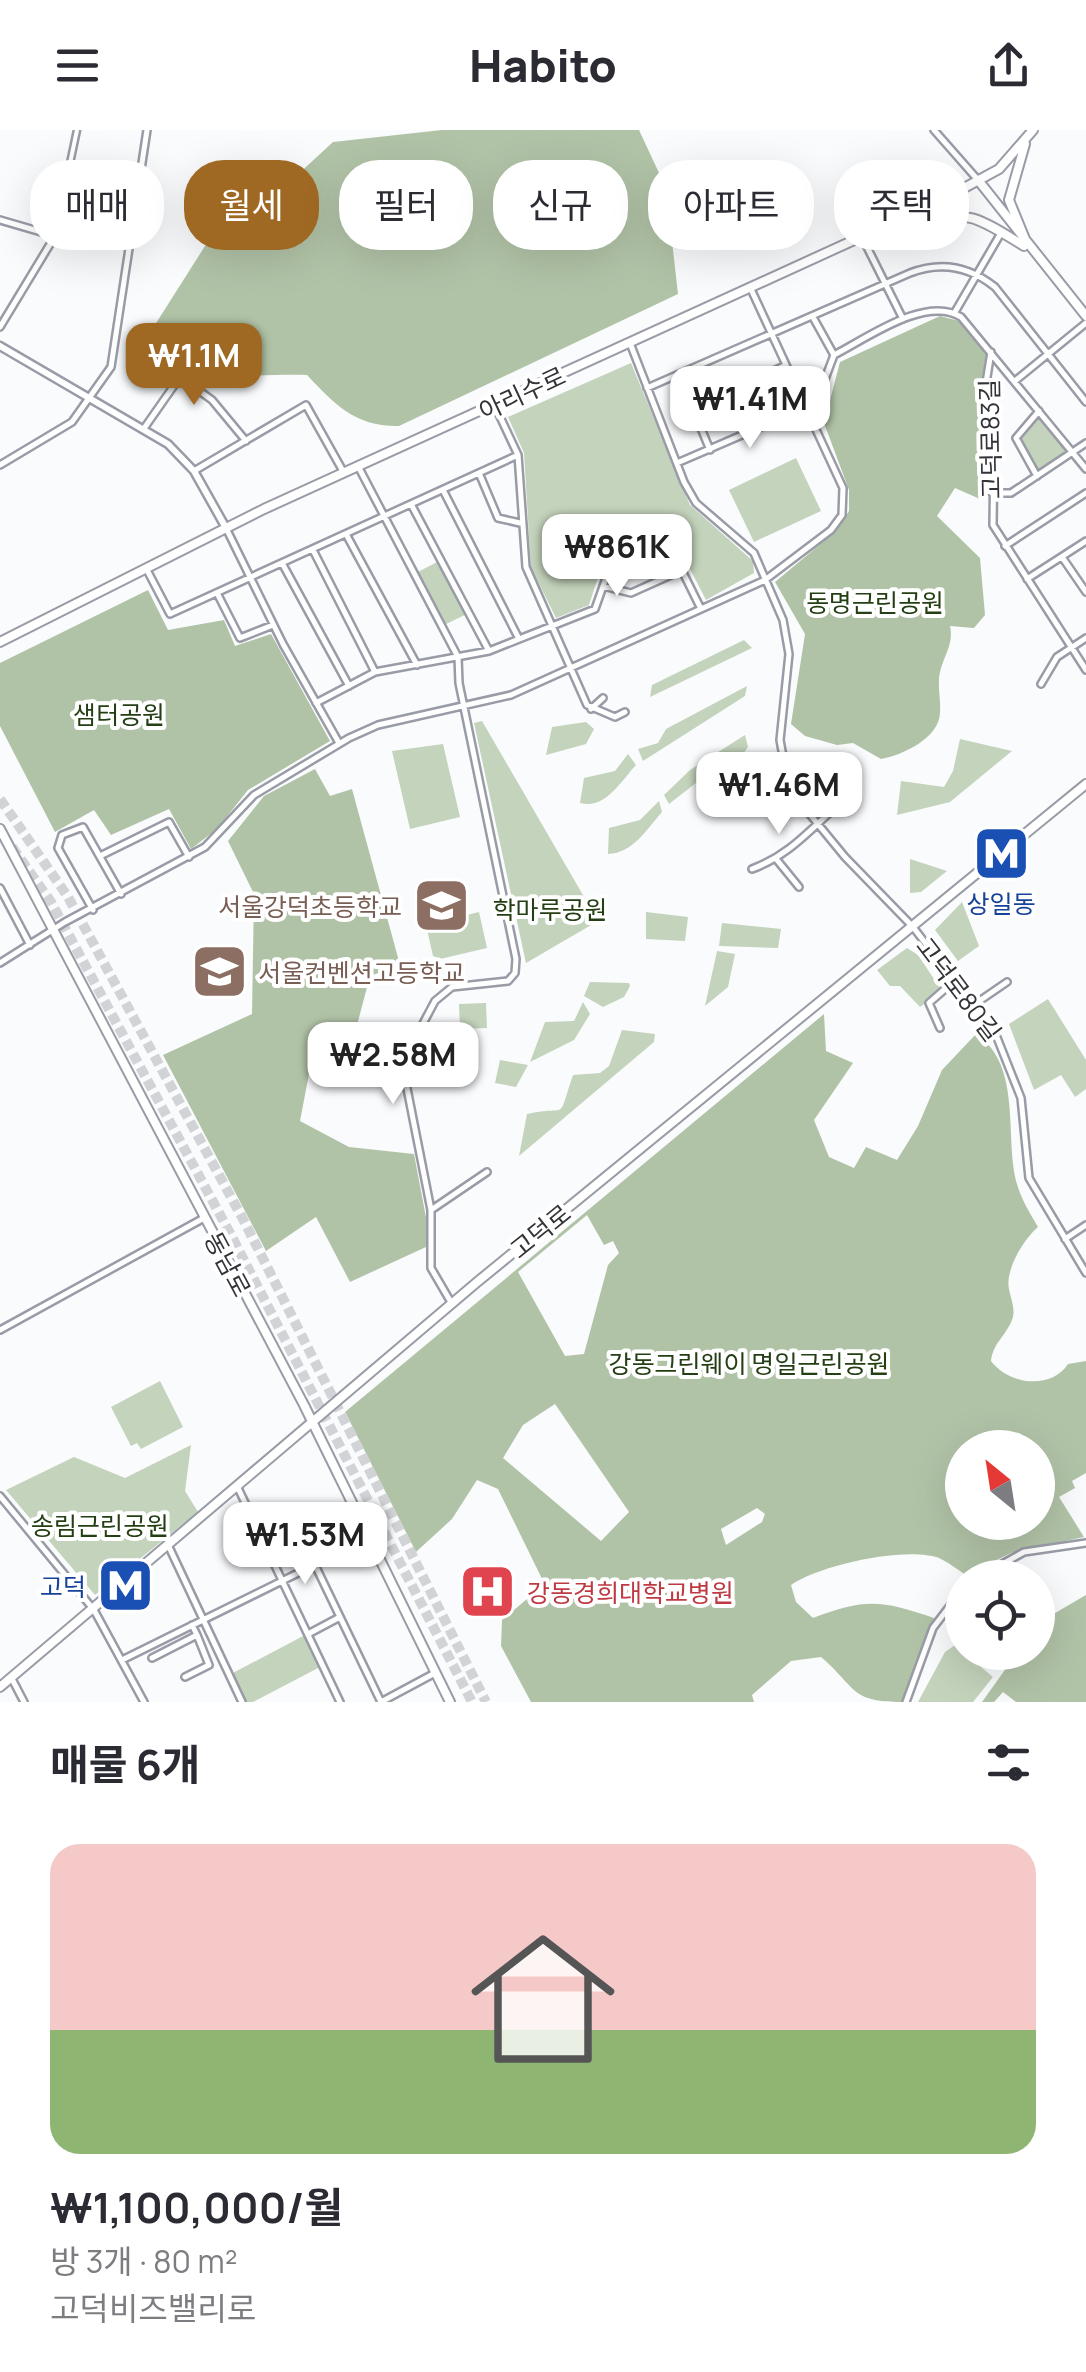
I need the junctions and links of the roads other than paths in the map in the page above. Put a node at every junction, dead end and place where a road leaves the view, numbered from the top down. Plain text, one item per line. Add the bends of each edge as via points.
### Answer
1 (77, 130) edge
2 (147, 130) edge
3 (934, 130) edge
4 (1033, 130) edge
5 (1026, 142) junction
6 (71, 160) edge
7 (143, 160) edge
8 (978, 180) junction
9 (969, 184) edge
10 (969, 217) edge
11 (0, 220) edge
12 (30, 229) edge
13 (1002, 231) junction
14 (1028, 248) junction
15 (47, 250) edge
16 (130, 250) edge
17 (834, 250) edge
18 (869, 250) edge
19 (976, 274) junction
20 (886, 284) junction
21 (750, 287) junction
22 (954, 312) junction
23 (814, 319) junction
24 (904, 319) junction
25 (1086, 320) edge
26 (0, 328) edge
27 (772, 332) junction
28 (630, 343) junction
29 (0, 346) edge
30 (991, 352) junction
31 (1048, 354) junction
32 (834, 355) junction
33 (787, 365) junction
34 (679, 374) junction
35 (1015, 381) junction
36 (647, 388) junction
37 (92, 398) junction
38 (1086, 402) edge
39 (495, 406) junction
40 (809, 406) junction
41 (694, 409) junction
42 (1039, 411) junction
43 (145, 428) junction
44 (246, 440) junction
45 (1086, 443) edge
46 (710, 450) junction
47 (1073, 452) junction
48 (518, 455) junction
49 (677, 463) junction
50 (0, 465) edge
51 (359, 468) junction
52 (1086, 469) edge
53 (194, 471) junction
54 (344, 474) junction
55 (479, 474) junction
56 (1036, 476) junction
57 (443, 490) junction
58 (992, 493) junction
59 (1086, 493) edge
60 (411, 504) junction
61 (384, 516) junction
62 (520, 523) junction
63 (226, 528) junction
64 (346, 534) junction
65 (1086, 541) edge
66 (1006, 546) junction
67 (313, 549) junction
68 (1062, 557) junction
69 (282, 563) junction
70 (145, 567) junction
71 (680, 571) junction
72 (250, 578) junction
73 (765, 580) junction
74 (1027, 580) junction
75 (603, 586) junction
76 (1085, 590) edge
77 (217, 593) junction
78 (701, 610) junction
79 (273, 625) junction
80 (551, 626) junction
81 (1086, 638) edge
82 (519, 639) junction
83 (0, 642) edge
84 (1071, 648) junction
85 (489, 651) junction
86 (458, 657) junction
87 (417, 664) junction
88 (571, 668) junction
89 (1086, 670) edge
90 (376, 672) junction
91 (1041, 684) dead end
92 (349, 686) junction
93 (603, 698) dead end
94 (316, 703) junction
95 (464, 708) junction
96 (591, 710) junction
97 (625, 712) dead end
98 (339, 743) junction
99 (1086, 784) edge
100 (857, 790) dead end
101 (819, 827) junction
102 (0, 829) edge
103 (100, 856) junction
104 (189, 857) junction
105 (777, 860) junction
106 (752, 870) dead end
107 (799, 887) dead end
108 (0, 888) edge
109 (122, 894) junction
110 (8, 904) junction
111 (0, 909) edge
112 (93, 910) junction
113 (55, 928) junction
114 (913, 928) junction
115 (30, 945) junction
116 (0, 963) edge
117 (952, 982) junction
118 (1008, 982) dead end
119 (972, 1006) junction
120 (940, 1028) dead end
121 (487, 1172) dead end
122 (431, 1210) junction
123 (204, 1218) junction
124 (1086, 1225) edge
125 (1065, 1238) junction
126 (1086, 1272) edge
127 (452, 1304) junction
128 (0, 1330) edge
129 (313, 1424) junction
130 (238, 1488) junction
131 (0, 1496) edge
132 (370, 1538) junction
133 (1086, 1543) edge
134 (169, 1547) junction
135 (1009, 1560) edge
136 (315, 1564) junction
137 (282, 1580) junction
138 (94, 1610) junction
139 (945, 1612) edge
140 (340, 1617) junction
141 (203, 1620) junction
142 (192, 1625) junction
143 (308, 1634) junction
144 (196, 1636) junction
145 (152, 1658) dead end
146 (122, 1660) junction
147 (436, 1673) junction
148 (184, 1676) dead end
149 (12, 1677) junction
150 (0, 1687) edge
151 (24, 1702) edge
152 (144, 1702) edge
153 (242, 1702) edge
154 (340, 1702) edge
155 (381, 1702) edge
156 (450, 1702) edge
157 (906, 1702) edge

1 - 6 street
2 - 7 street
3 - 8 street
4 - 5 main road, 아리수로
5 - 8 main road, 아리수로
5 - 14 main road via 1009,200
8 - 9 main road, 아리수로
8 - 14 main road
10 - 13 main road
11 - 12 street
13 - 14 main road
13 - 19 street
14 - 25 main road
15 - 26 street
16 - 37 street via 117,348
17 - 21 main road, 아리수로
18 - 20 street
19 - 20 street via 930,268
19 - 22 street
19 - 31 street via 995,287
20 - 23 street
20 - 24 street
21 - 27 street
21 - 28 main road, 아리수로
22 - 24 street
22 - 30 street, 고덕로83길
23 - 27 street
23 - 32 street
24 - 32 street
25 - 31 street
27 - 33 street
27 - 34 street
28 - 36 street, 고덕로80길
28 - 39 main road, 아리수로
29 - 37 street
30 - 35 street
30 - 58 street, 고덕로83길 via 985,389
31 - 35 street
31 - 38 street
32 - 40 street
33 - 40 street
33 - 41 street
34 - 36 street
34 - 41 street
35 - 42 street
36 - 49 street, 고덕로80길
37 - 43 street
37 - 50 street via 72,422
39 - 48 street
39 - 51 main road, 아리수로
40 - 46 street
40 - 73 street via 843,488 842,515
41 - 46 street
42 - 47 street
42 - 56 street via 1016,438
43 - 44 street via 180,377 212,400
43 - 53 street
44 - 53 street
44 - 54 street via 306,405
45 - 47 street
46 - 49 street
47 - 52 street
47 - 56 street
48 - 55 street
48 - 62 street
49 - 73 street, 고덕로80길 via 696,503 754,553
51 - 54 main road, 아리수로
51 - 61 street
53 - 63 street
54 - 63 main road, 아리수로
55 - 57 street
55 - 62 street via 498,518
56 - 58 street via 1011,493
57 - 60 street
57 - 82 street
58 - 66 street, 고덕로83길 via 993,525
59 - 66 street
60 - 61 street
60 - 85 street
61 - 64 street
61 - 86 street
62 - 80 street via 526,567
63 - 70 main road, 아리수로
63 - 72 street
64 - 67 street
64 - 87 street
65 - 68 street
66 - 74 street, 고덕로83길
67 - 69 street
67 - 90 street
68 - 74 street
68 - 76 street
69 - 72 street
69 - 92 street
70 - 77 street via 170,614
70 - 83 main road, 아리수로
71 - 75 street via 632,593
71 - 75 street via 664,536 612,561
71 - 78 street
72 - 77 street
72 - 79 street
73 - 78 street
73 - 101 street, 고덕로80길 via 789,654 780,740 786,773
74 - 84 street, 고덕로83길
75 - 80 street via 595,608
77 - 79 street via 240,638
78 - 88 street
79 - 94 street
80 - 82 street
80 - 88 street
81 - 84 street
82 - 85 street
84 - 89 street, 고덕로83길
84 - 91 street via 1049,666
85 - 86 street
86 - 87 street
86 - 95 street
87 - 90 street
88 - 95 street
88 - 96 street
90 - 92 street
92 - 94 street
93 - 96 street
94 - 98 street
95 - 98 street via 378,726
95 - 122 street via 516,959 515,973 498,984 452,988 434,1001 402,1062
96 - 97 street via 615,717
98 - 104 street via 254,795 216,839
99 - 114 main road, 고덕로
100 - 101 street via 823,814
101 - 105 street
101 - 114 street, 고덕로80길
102 - 113 main road, 동남로
103 - 104 street via 169,822
103 - 109 street
103 - 112 street via 83,827 57,840
104 - 109 street
105 - 106 street
105 - 107 street
108 - 110 street
109 - 112 street
110 - 111 street
110 - 115 street
112 - 113 street
113 - 115 street
113 - 123 main road, 동남로
114 - 117 street, 고덕로80길
114 - 127 main road, 고덕로
115 - 116 street
117 - 119 street, 고덕로80길
117 - 120 street via 929,1003
118 - 119 street
119 - 125 street, 고덕로80길 via 1003,1048 1021,1098 1030,1178
121 - 122 street
122 - 127 street via 431,1268
123 - 128 street
123 - 129 main road, 동남로
124 - 125 street
125 - 126 street, 고덕로80길
127 - 129 main road, 고덕로
129 - 130 main road, 고덕로
129 - 132 main road, 동남로
130 - 134 main road, 고덕로
130 - 137 street
131 - 138 street
132 - 136 street
132 - 147 main road, 동남로
133 - 135 street
134 - 138 main road, 고덕로
134 - 141 street
136 - 137 street
136 - 140 street
137 - 141 street
137 - 143 street
138 - 146 street
138 - 149 main road, 고덕로
139 - 157 street
140 - 143 street
140 - 155 street
141 - 142 street
141 - 153 street
142 - 144 street
142 - 146 street
143 - 154 street
144 - 145 street
144 - 148 street via 208,1666
146 - 152 street
147 - 155 street
147 - 156 main road, 동남로
149 - 150 main road, 고덕로
149 - 151 street

